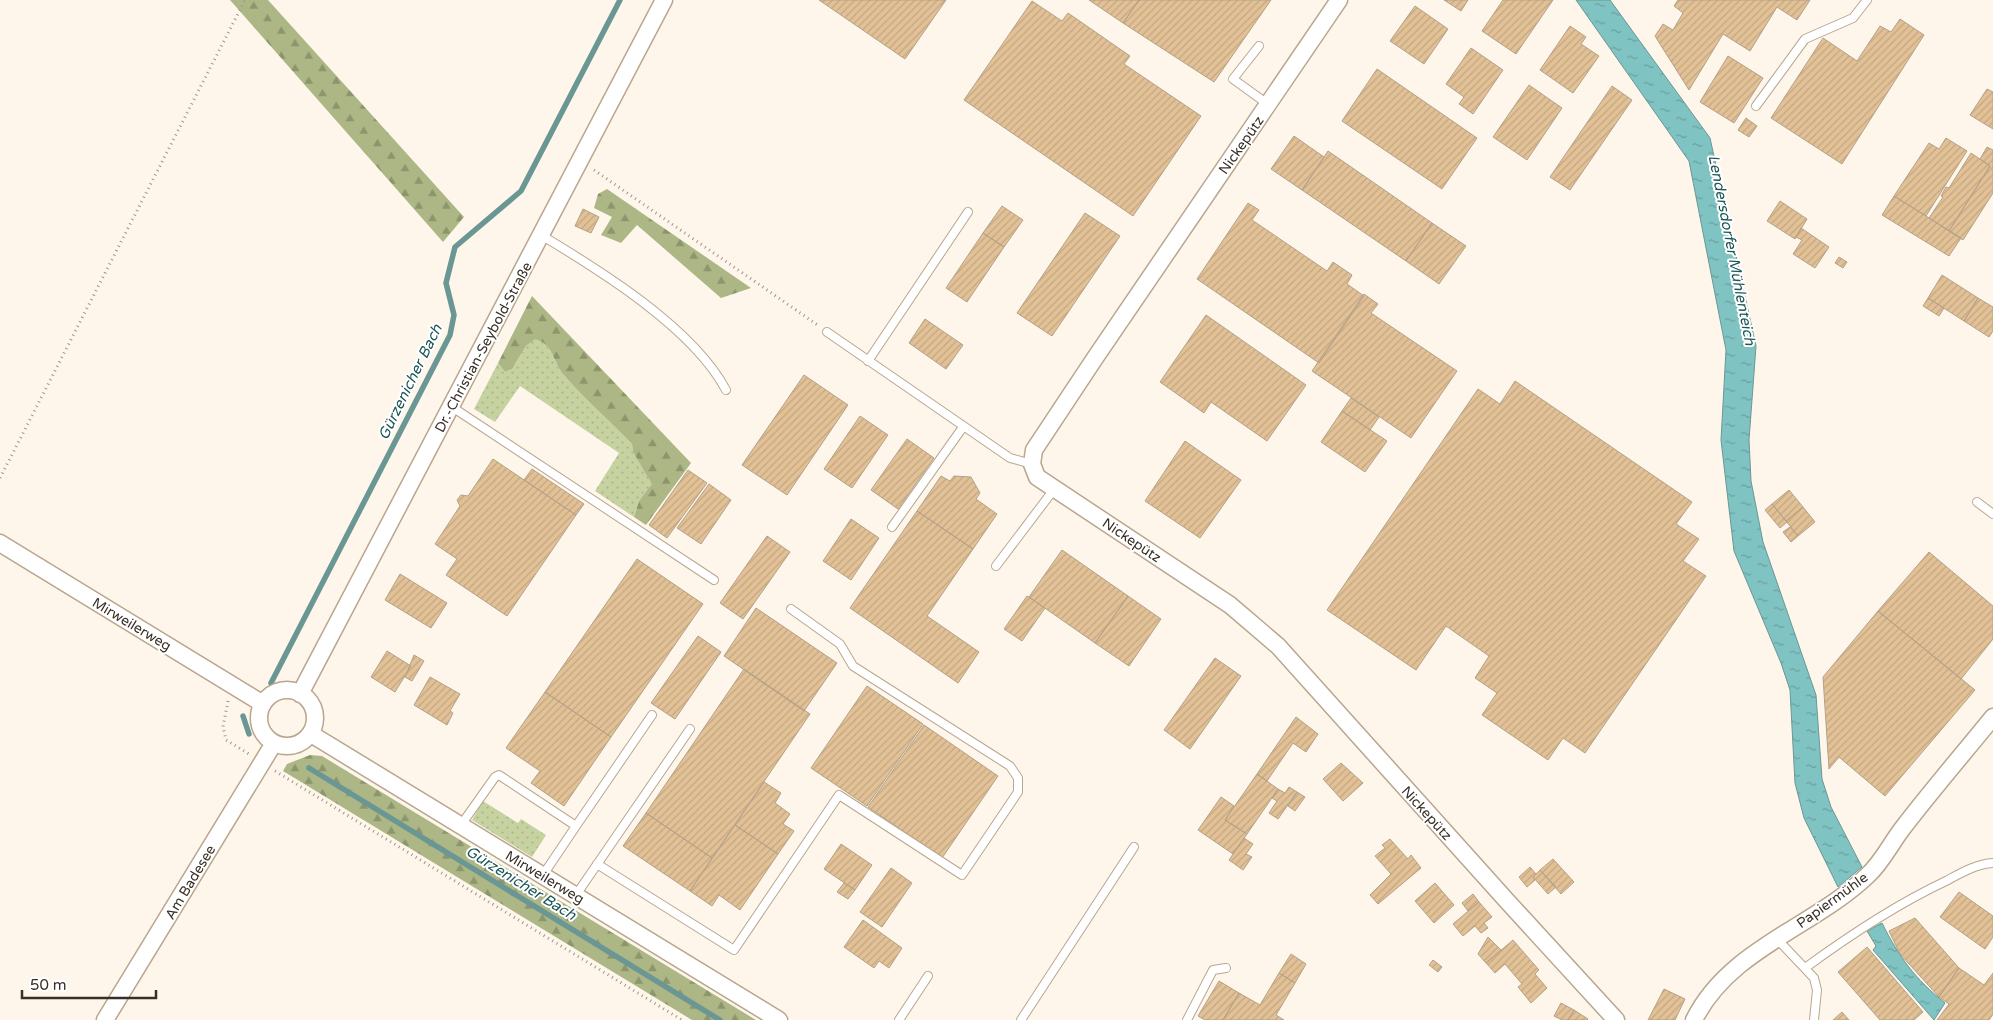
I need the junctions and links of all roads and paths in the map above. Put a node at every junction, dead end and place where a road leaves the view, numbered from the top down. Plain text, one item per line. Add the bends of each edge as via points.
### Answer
1 (245, 0) edge
2 (664, 0) edge
3 (1339, 0) edge
4 (1867, 0) edge
5 (1259, 46) dead end
6 (1269, 105) junction
7 (1756, 106) dead end
8 (580, 161) junction
9 (968, 212) dead end
10 (541, 235) junction
11 (827, 332) joint
12 (868, 361) junction
13 (726, 390) dead end
14 (452, 407) junction
15 (964, 427) junction
16 (1032, 464) junction
17 (0, 478) edge
18 (1055, 488) junction
19 (1976, 502) dead end
20 (1993, 514) edge
21 (892, 527) dead end
22 (0, 544) edge
23 (996, 566) dead end
24 (714, 580) dead end
25 (791, 609) dead end
26 (300, 694) junction
27 (220, 695) dead end
28 (263, 704) junction
29 (652, 715) dead end
30 (1993, 717) edge
31 (690, 729) dead end
32 (311, 734) junction
33 (274, 743) junction
34 (262, 763) junction
35 (461, 825) junction
36 (576, 826) junction
37 (1134, 847) dead end
38 (1993, 863) edge
39 (597, 864) junction
40 (542, 875) junction
41 (576, 895) junction
42 (1777, 938) junction
43 (1226, 968) dead end
44 (1805, 968) junction
45 (928, 976) dead end
46 (105, 1020) edge
47 (682, 1020) edge
48 (779, 1020) edge
49 (899, 1020) edge
50 (1021, 1020) edge
51 (1187, 1020) edge
52 (1616, 1020) edge
53 (1694, 1020) edge
54 (1814, 1020) edge

1 - 17 path
2 - 8 street, Dr.-Christian-Seybold-Straße
3 - 6 street, Nickepütz
4 - 7 lane via 1853,18 1805,39
5 - 6 lane via 1233,80
6 - 16 street, Nickepütz via 1034,450
8 - 10 street, Dr.-Christian-Seybold-Straße
8 - 11 path
9 - 12 lane
10 - 13 lane via 586,262 672,327 716,370
10 - 14 street, Dr.-Christian-Seybold-Straße
11 - 12 lane
12 - 15 lane
14 - 24 lane
14 - 26 street, Dr.-Christian-Seybold-Straße
15 - 16 lane via 1010,458
15 - 21 lane
16 - 18 street, Nickepütz via 1037,477
18 - 23 lane
18 - 52 street, Nickepütz via 1230,606 1278,646
19 - 20 lane
22 - 28 street, Mirweilerweg
25 - 39 lane via 840,644 853,666 1010,766 1018,778 1018,792 962,875 839,795 734,950
26 - 28 street via 280,692
26 - 32 street via 314,711 315,723
27 - 34 path via 228,700 223,727 226,740
28 - 33 street via 260,726
29 - 36 lane
30 - 42 street, Papiermühle via 1868,875
31 - 39 lane
32 - 33 street via 294,745
32 - 35 street, Mirweilerweg
33 - 34 street, Am Badesee
34 - 46 street, Am Badesee
34 - 47 path
35 - 36 lane via 495,776 499,775
35 - 40 street, Mirweilerweg
36 - 40 lane
37 - 50 lane
38 - 44 lane via 1979,865 1902,902
39 - 41 lane
40 - 41 street, Mirweilerweg
41 - 48 street, Mirweilerweg
42 - 44 lane
42 - 53 street, Papiermühle via 1733,971 1699,1009
43 - 51 lane via 1213,970
44 - 54 lane via 1814,978 1817,990
45 - 49 lane

